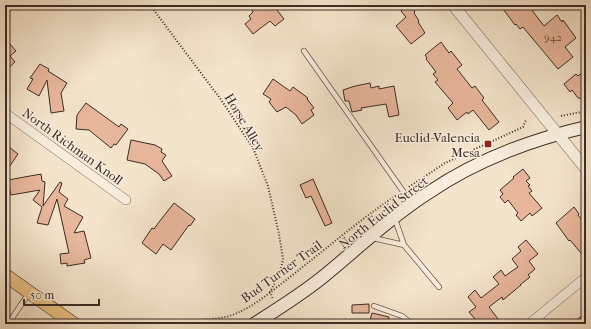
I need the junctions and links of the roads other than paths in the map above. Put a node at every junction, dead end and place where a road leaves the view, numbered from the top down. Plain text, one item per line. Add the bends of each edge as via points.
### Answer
1 (453, 5) edge
2 (304, 51) dead end
3 (5, 113) edge
4 (586, 128) edge
5 (558, 134) junction
6 (586, 169) edge
7 (126, 200) dead end
8 (412, 204) junction
9 (395, 217) junction
10 (371, 237) junction
11 (404, 244) junction
12 (5, 275) edge
13 (586, 277) edge
14 (439, 287) dead end
15 (30, 292) junction
16 (374, 306) dead end
17 (8, 324) edge
18 (74, 324) edge
19 (254, 324) edge
20 (412, 324) edge
21 (529, 324) edge

1 - 5 street
2 - 8 lane
3 - 7 street, North Richman Knoll
4 - 5 main road, North Euclid Street
5 - 6 street
5 - 8 main road, North Euclid Street via 473,167
8 - 9 main road, North Euclid Street
9 - 10 main road, North Euclid Street
9 - 11 lane
10 - 11 lane
10 - 19 main road, North Euclid Street via 323,277
11 - 14 lane
12 - 15 main road
13 - 21 street
15 - 17 lane
15 - 18 main road
16 - 20 lane via 402,316

